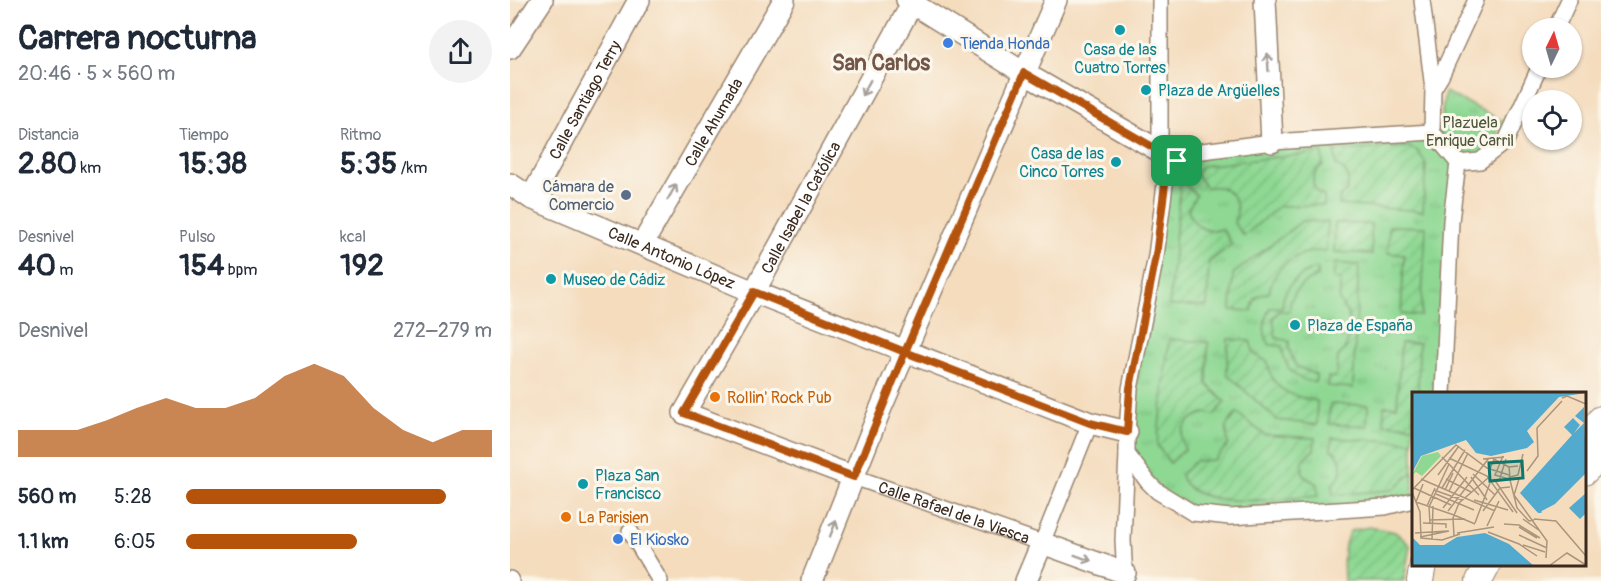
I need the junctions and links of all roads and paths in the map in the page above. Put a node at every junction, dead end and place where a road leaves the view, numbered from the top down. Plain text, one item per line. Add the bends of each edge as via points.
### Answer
1 (542, 0) edge
2 (639, 0) edge
3 (784, 0) edge
4 (1056, 0) edge
5 (1160, 0) edge
6 (1265, 0) edge
7 (1422, 0) edge
8 (1476, 0) edge
9 (1569, 0) edge
10 (911, 1) edge
11 (1561, 18) edge
12 (510, 48) edge
13 (1024, 73) junction
14 (1534, 78) edge
15 (1433, 89) junction
16 (1432, 132) junction
17 (1272, 142) junction
18 (1168, 156) junction
19 (1458, 163) junction
20 (521, 191) edge
21 (643, 243) junction
22 (754, 292) junction
23 (905, 352) junction
24 (1443, 392) edge
25 (684, 413) joint
26 (1601, 419) edge
27 (1090, 423) junction
28 (1127, 432) junction
29 (1586, 439) edge
30 (1127, 454) junction
31 (1601, 456) edge
32 (1586, 470) edge
33 (854, 477) junction
34 (1412, 500) edge
35 (630, 531) dead end
36 (1042, 543) junction
37 (1423, 566) edge
38 (1476, 566) edge
39 (1487, 566) edge
40 (1125, 577) edge
41 (660, 581) edge
42 (812, 581) edge
43 (1026, 581) edge
44 (1420, 581) edge
45 (1479, 581) edge

1 - 12 street
2 - 20 street, Calle Santiago Terry
21 -> 3 street, Calle Ahumada
4 - 13 street
5 - 18 street
17 -> 6 street
7 - 15 street
8 - 15 street
9 - 11 street
10 - 13 street
10 -> 22 street, Calle Isabel la Católica
13 - 18 street
13 - 23 street
14 - 19 street via 1506,141 1480,161
15 - 16 street
16 - 17 street
16 - 19 street
17 - 18 street
18 - 28 street via 1153,276 1130,388
19 - 24 street via 1451,221
20 - 21 street, Calle Antonio López
21 - 22 street, Calle Antonio López
22 - 23 street, Calle Antonio López
22 - 25 street, Calle Isabel la Católica
23 - 27 street, Calle Antonio López
23 - 33 street
25 - 33 street, Calle Rafael de la Viesca
26 - 29 street
27 - 28 street, Calle Antonio López
27 - 36 street
28 - 30 street
30 - 34 street via 1156,491 1193,513 1250,516 1385,507
30 - 40 street
31 - 32 street
33 - 36 street, Calle Rafael de la Viesca
42 -> 33 street
35 - 41 street
36 -> 40 street, Calle Rafael de la Viesca
36 - 43 street
37 - 44 street
38 - 45 street
39 - 45 street

